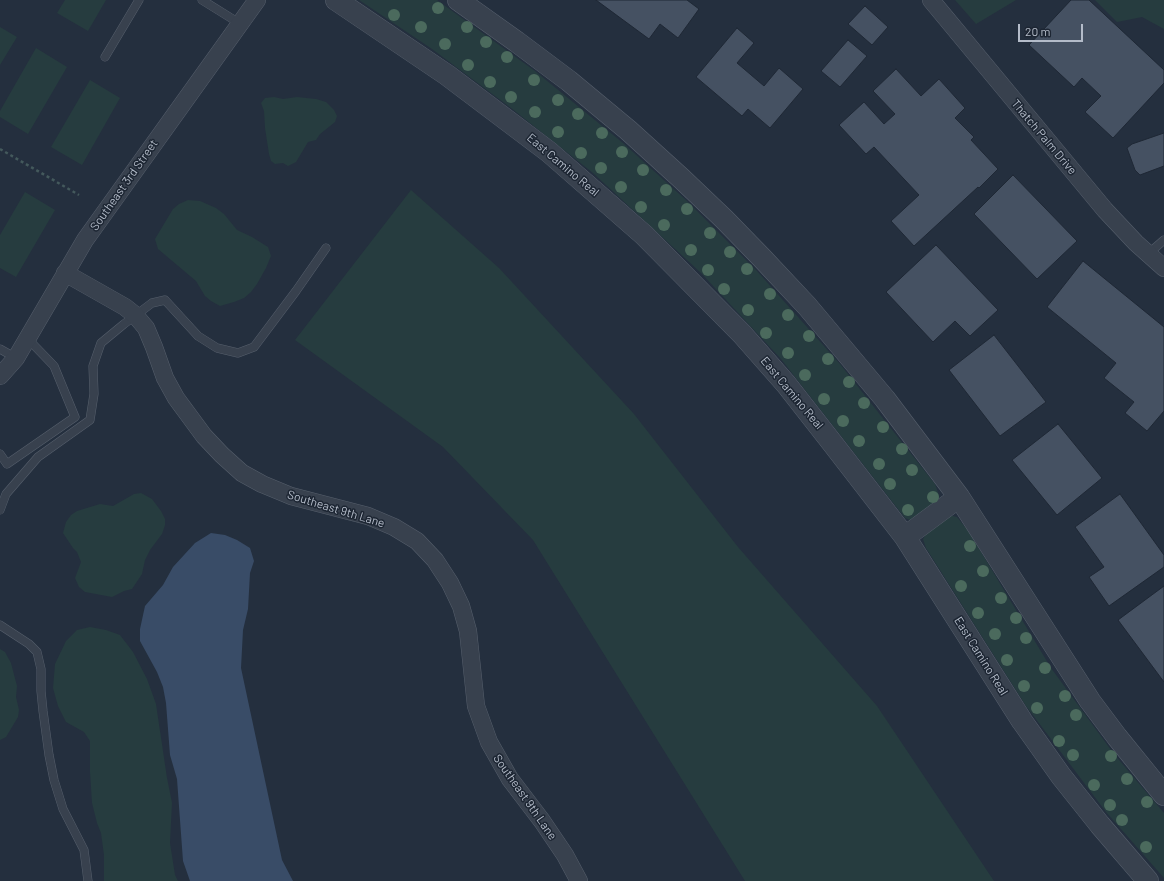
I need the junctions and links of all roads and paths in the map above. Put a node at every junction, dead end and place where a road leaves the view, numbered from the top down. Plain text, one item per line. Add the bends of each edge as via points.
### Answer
1 (138, 0) edge
2 (202, 0) edge
3 (257, 0) edge
4 (336, 0) edge
5 (458, 0) edge
6 (931, 0) edge
7 (239, 23) junction
8 (105, 57) dead end
9 (0, 149) edge
10 (79, 195) dead end
11 (1164, 240) edge
12 (326, 248) dead end
13 (1148, 254) junction
14 (1164, 268) edge
15 (65, 273) junction
16 (136, 316) junction
17 (27, 338) junction
18 (0, 349) edge
19 (16, 358) junction
20 (0, 376) edge
21 (0, 454) edge
22 (959, 497) junction
23 (0, 510) edge
24 (905, 537) junction
25 (0, 625) edge
26 (1164, 795) edge
27 (88, 881) edge
28 (579, 881) edge
29 (1148, 881) edge

1 - 8 lane
2 - 7 lane
3 - 7 street, Southeast 3rd Street
4 - 24 street, East Camino Real via 447,75 549,152 644,235 742,334 786,384
5 - 22 street via 569,82 682,178 724,219 848,353
6 - 13 street, Thatch Palm Drive via 1105,210
7 - 15 street, Southeast 3rd Street via 85,240
9 - 10 path
11 - 13 lane
12 - 16 lane via 254,347 238,353 217,348 198,336 165,300 152,303
13 - 14 street, Thatch Palm Drive
15 - 16 street, Southeast 9th Lane
15 - 17 street, Southeast 3rd Street
16 - 23 lane via 101,343 93,366 94,394 90,420 38,457 6,494
16 - 28 street, Southeast 9th Lane via 146,328 165,378 176,398 204,436 242,473 291,496 368,516 394,527 417,541 435,560 461,606 468,631 476,706 489,742 510,779 565,855
17 - 19 street, Southeast 3rd Street
17 - 21 lane via 54,366 75,417 7,464
18 - 19 lane
19 - 20 street, Southeast 3rd Street
22 - 24 street
22 - 26 street via 1090,701
24 - 29 street, East Camino Real via 1022,721 1061,776
25 - 27 lane via 37,652 54,780 63,809 84,850

